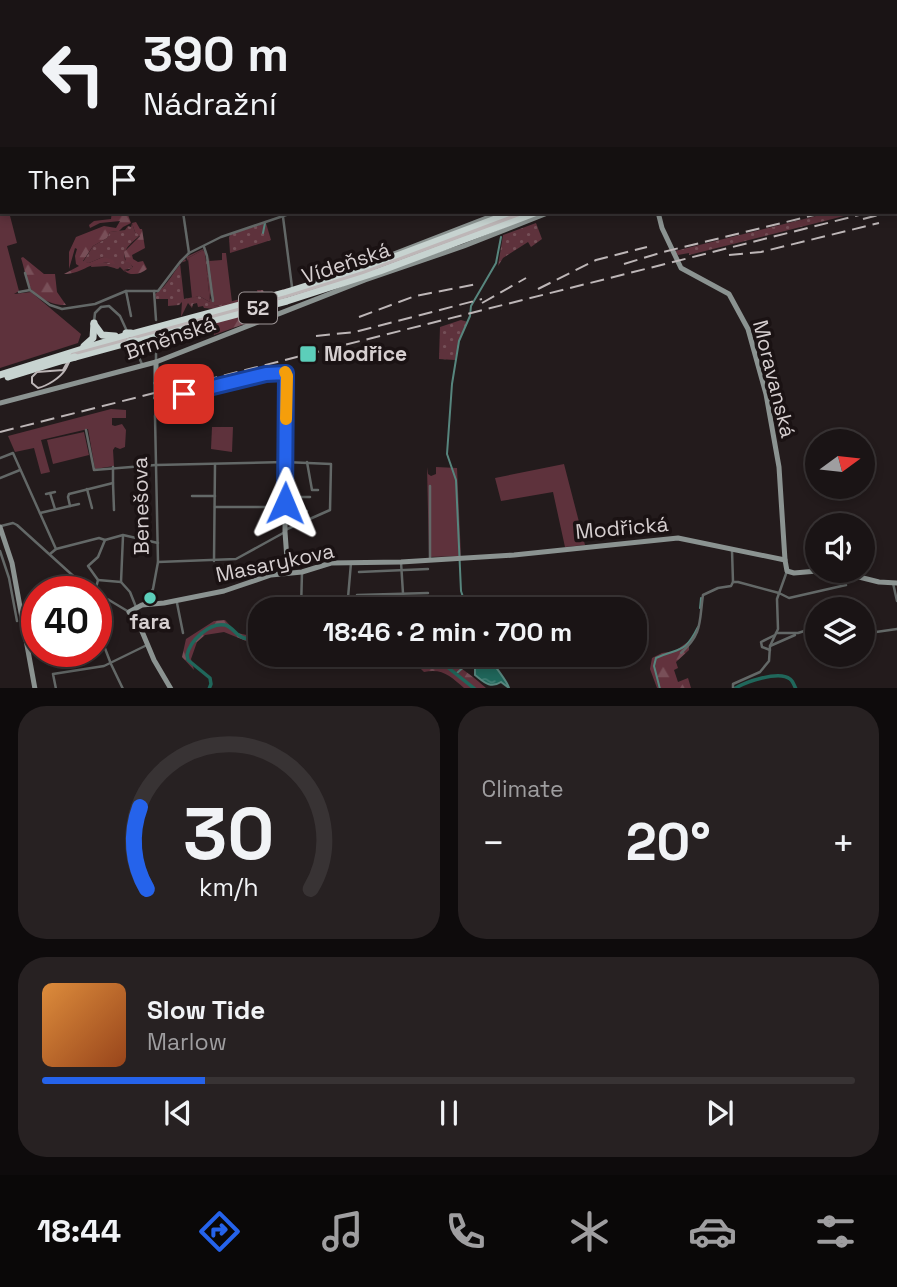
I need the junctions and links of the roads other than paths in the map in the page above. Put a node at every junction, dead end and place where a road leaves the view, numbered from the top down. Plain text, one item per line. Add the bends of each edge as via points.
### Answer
1 (183, 214) edge
2 (289, 214) edge
3 (496, 214) edge
4 (509, 214) edge
5 (532, 214) edge
6 (545, 214) edge
7 (658, 214) edge
8 (283, 216) junction
9 (464, 246) junction
10 (204, 247) junction
11 (446, 247) junction
12 (190, 253) junction
13 (350, 272) junction
14 (25, 274) dead end
15 (30, 290) junction
16 (293, 290) junction
17 (127, 291) junction
18 (154, 291) junction
19 (19, 292) dead end
20 (212, 301) dead end
21 (98, 302) junction
22 (101, 307) junction
23 (131, 316) dead end
24 (156, 320) dead end
25 (94, 323) junction
26 (131, 336) junction
27 (156, 340) dead end
28 (69, 356) junction
29 (156, 362) junction
30 (142, 366) junction
31 (0, 377) edge
32 (157, 400) junction
33 (0, 403) edge
34 (86, 430) dead end
35 (0, 458) edge
36 (285, 462) junction
37 (307, 463) junction
38 (215, 464) junction
39 (156, 465) junction
40 (113, 467) junction
41 (20, 470) junction
42 (0, 478) edge
43 (113, 482) junction
44 (430, 486) dead end
45 (87, 489) junction
46 (318, 490) dead end
47 (51, 493) dead end
48 (192, 496) dead end
49 (215, 496) junction
50 (285, 497) junction
51 (310, 497) dead end
52 (79, 504) dead end
53 (70, 506) junction
54 (215, 507) junction
55 (92, 508) dead end
56 (55, 509) junction
57 (114, 510) dead end
58 (285, 510) junction
59 (307, 511) dead end
60 (40, 513) junction
61 (0, 526) edge
62 (285, 531) junction
63 (122, 535) junction
64 (105, 540) junction
65 (158, 542) junction
66 (732, 548) junction
67 (56, 549) junction
68 (0, 551) edge
69 (49, 555) junction
70 (459, 558) joint
71 (430, 560) junction
72 (785, 560) junction
73 (214, 561) junction
74 (158, 562) junction
75 (401, 562) junction
76 (351, 563) junction
77 (428, 569) dead end
78 (401, 570) junction
79 (788, 571) junction
80 (302, 572) junction
81 (359, 572) dead end
82 (805, 572) edge
83 (289, 573) junction
84 (74, 576) edge
85 (95, 576) edge
86 (875, 579) edge
87 (112, 581) edge
88 (121, 582) junction
89 (733, 582) junction
90 (895, 583) edge
91 (846, 585) dead end
92 (428, 593) dead end
93 (779, 593) junction
94 (403, 594) junction
95 (357, 596) dead end
96 (301, 597) edge
97 (348, 597) edge
98 (403, 597) edge
99 (176, 600) junction
100 (897, 601) edge
101 (112, 602) edge
102 (139, 606) junction
103 (129, 612) junction
104 (17, 621) dead end
105 (897, 629) edge
106 (805, 631) edge
107 (876, 632) dead end
108 (797, 633) junction
109 (183, 634) dead end
110 (776, 634) junction
111 (782, 634) junction
112 (784, 641) junction
113 (147, 645) junction
114 (770, 648) junction
115 (681, 653) dead end
116 (112, 663) edge
117 (112, 666) edge
118 (94, 667) edge
119 (35, 688) edge
120 (56, 688) edge
121 (123, 688) edge
122 (171, 688) edge
123 (732, 688) edge

1 - 12 street
2 - 8 street
3 - 13 street, Vídeňská via 408,245
4 - 13 highway, Vídeňská / 52
5 - 11 highway, Vídeňská / 52
6 - 9 street
7 - 72 street, Moravanská via 681,268 729,294 748,329 779,467
8 - 10 street
8 - 16 street
9 - 11 highway
9 - 29 street, Brněnská
10 - 12 street
10 - 20 street
11 - 26 highway, Vídeňská / 52 via 287,301
12 - 18 street via 163,287
13 - 16 highway, Vídeňská / 52
14 - 15 street
15 - 19 street
15 - 21 street via 62,309
16 - 26 highway, Vídeňská / 52
17 - 18 street
17 - 21 street
17 - 23 street
18 - 24 street
21 - 22 street
22 - 25 street
22 - 30 street via 118,312
25 - 26 highway via 104,335
25 - 28 highway via 91,342
26 - 28 highway, Vídeňská / 52
27 - 29 street
28 - 31 highway, Vídeňská / 52
29 - 30 street, Brněnská
29 - 32 street, Benešova, bridge
30 - 33 street, Brněnská
32 - 36 street via 286,373
32 - 39 street, Benešova
34 - 40 street via 94,470
35 - 41 street via 13,453
36 - 37 street
36 - 38 street
36 - 50 street
37 - 46 street via 312,490
37 - 62 street via 331,464 330,510
38 - 39 street
38 - 49 street
39 - 40 street
39 - 65 street, Benešova
40 - 43 street
41 - 42 street
41 - 60 street
43 - 45 street
43 - 57 street
44 - 71 street
45 - 53 street via 69,494
45 - 55 street
47 - 56 street
48 - 49 street
49 - 54 street
50 - 51 street
50 - 58 street
52 - 53 street
53 - 56 street
54 - 58 street
54 - 73 street
56 - 60 street
58 - 59 street
58 - 62 street
60 - 67 street
61 - 69 street via 18,525
61 - 119 street via 12,563
62 - 73 street via 236,559
62 - 83 street
63 - 64 street
63 - 65 street
63 - 88 street
64 - 67 street
64 - 85 street via 98,557 89,564
65 - 74 street, Benešova
66 - 70 street, Modřická via 669,538
66 - 72 street, Modřická
66 - 89 street
67 - 69 street
68 - 104 street
69 - 84 street
70 - 71 street, Masarykova
71 - 75 street, Masarykova
72 - 79 street, Moravanská
73 - 74 street
74 - 102 street, Benešova via 153,589
75 - 76 street, Masarykova
75 - 78 street
76 - 80 street, Masarykova via 331,563
76 - 97 street
77 - 78 street, Masarykova
78 - 81 street, Masarykova
78 - 94 street
79 - 82 street
79 - 93 street
80 - 83 street, Masarykova
80 - 96 street
83 - 99 street, Masarykova
86 - 90 street
87 - 88 street
88 - 102 street
89 - 93 street
89 - 115 street via 704,595 698,632
90 - 100 street
91 - 93 street via 789,598
92 - 94 street
93 - 110 street
94 - 95 street
94 - 98 street
99 - 102 street, Masarykova
99 - 109 street
101 - 103 street
102 - 103 street
103 - 113 street
105 - 107 street
106 - 108 street
108 - 111 street
108 - 112 street
110 - 111 street
110 - 114 street
110 - 114 street via 761,642
111 - 112 street
112 - 114 street
113 - 116 street
113 - 122 street
114 - 123 street via 769,661 760,672
117 - 121 street
118 - 120 street via 53,674

